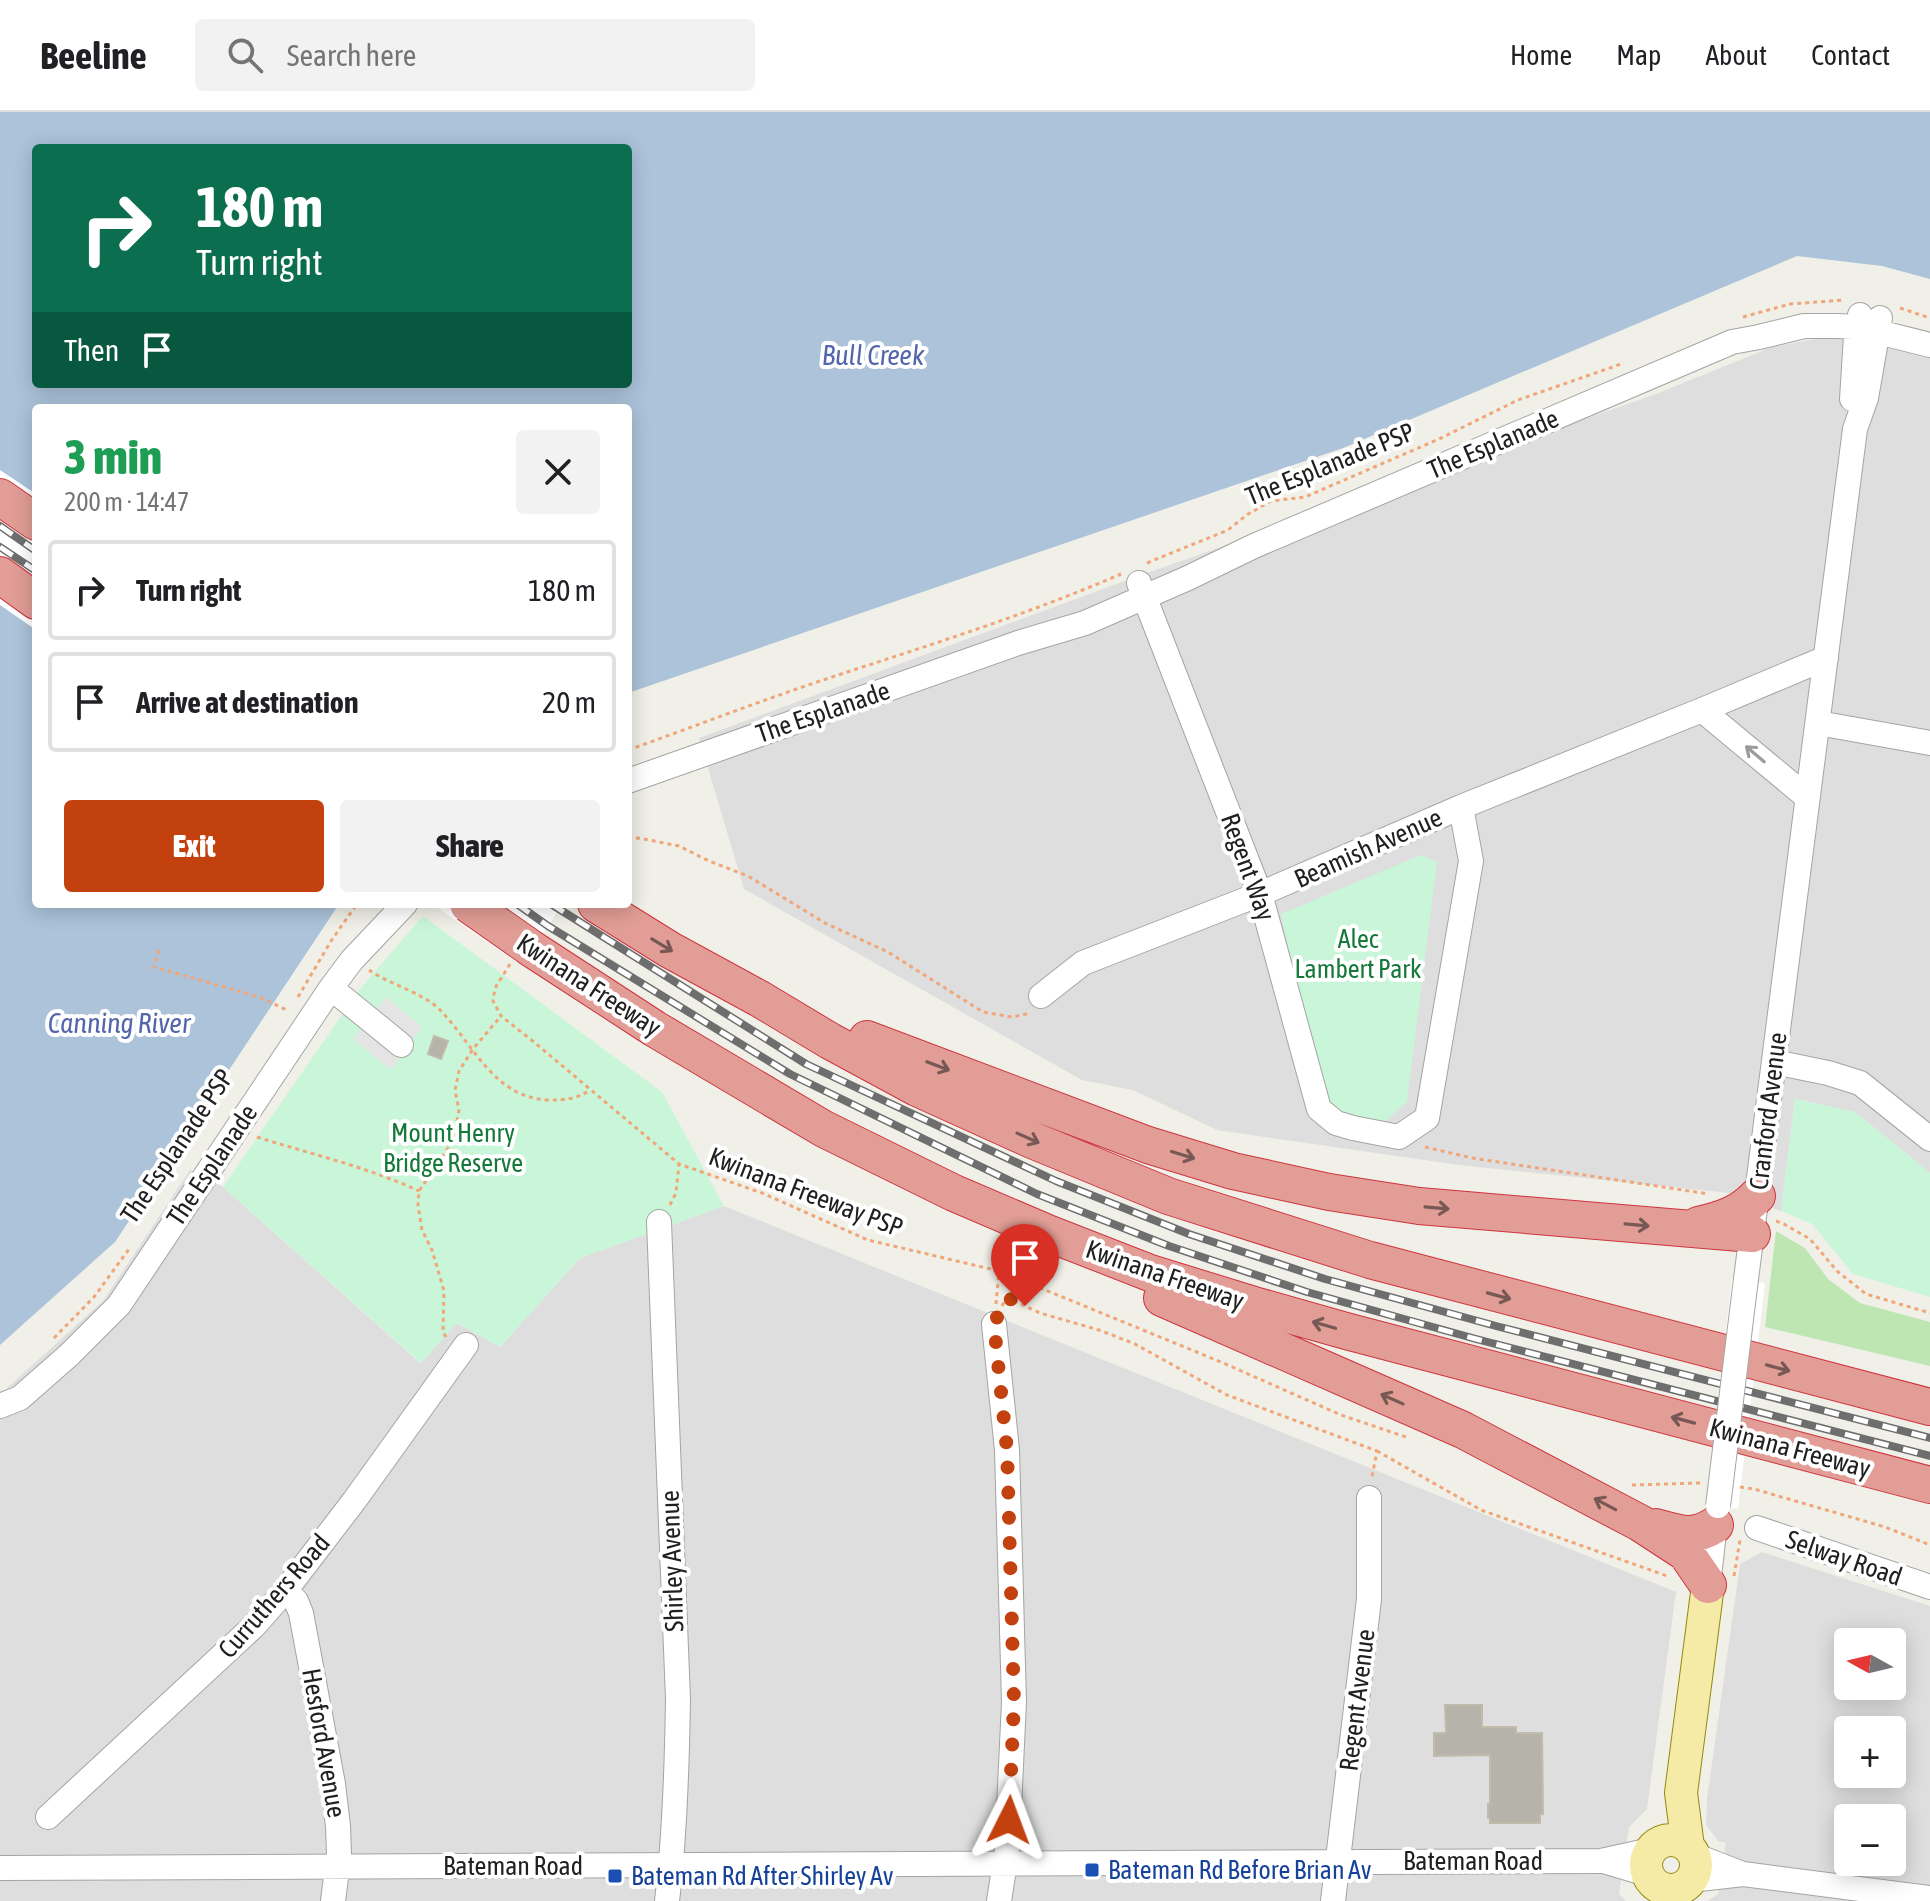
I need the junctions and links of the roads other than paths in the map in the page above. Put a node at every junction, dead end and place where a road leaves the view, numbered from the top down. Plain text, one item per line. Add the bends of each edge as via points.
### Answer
1 (1866, 318) junction
2 (1930, 329) edge
3 (1930, 345) edge
4 (0, 497) edge
5 (32, 519) edge
6 (0, 575) edge
7 (1139, 579) junction
8 (32, 598) edge
9 (1826, 658) junction
10 (1702, 710) junction
11 (1818, 723) junction
12 (1930, 743) edge
13 (632, 780) edge
14 (1808, 798) junction
15 (1461, 807) junction
16 (1260, 894) junction
17 (401, 908) edge
18 (473, 908) edge
19 (602, 908) edge
20 (532, 955) junction
21 (331, 988) junction
22 (1041, 996) road end
23 (760, 999) junction
24 (401, 1045) dead end
25 (1774, 1062) junction
26 (1930, 1139) edge
27 (1752, 1217) junction
28 (659, 1222) road end
29 (994, 1324) road end
30 (466, 1345) road end
31 (0, 1406) edge
32 (1930, 1407) edge
33 (1930, 1485) edge
34 (1369, 1498) road end
35 (1714, 1505) junction
36 (1640, 1523) junction
37 (1757, 1528) dead end
38 (1693, 1583) junction
39 (1930, 1587) edge
40 (285, 1591) junction
41 (48, 1817) dead end
42 (1338, 1861) junction
43 (1005, 1863) junction
44 (671, 1866) junction
45 (337, 1867) junction
46 (0, 1868) edge
47 (1670, 1872) edge
48 (1930, 1898) edge
49 (333, 1901) edge
50 (667, 1901) edge
51 (999, 1901) edge
52 (1333, 1901) edge

1 - 2 street
1 - 3 street
1 - 7 street, The Esplanade via 1759,337 1734,330 1254,546
1 - 9 street, Cranford Avenue via 1866,398 1855,429
4 - 5 highway
6 - 8 highway
7 - 13 street, The Esplanade via 1018,643
7 - 16 street, Regent Way
9 - 10 street, Beamish Avenue
9 - 11 street, Cranford Avenue
14 -> 10 street
10 - 15 street, Beamish Avenue
11 - 12 street
11 - 14 street, Cranford Avenue
14 - 25 street, Cranford Avenue
15 - 16 street, Beamish Avenue
15 - 16 street, Regent Way via 1471,861 1427,1118 1399,1137 1336,1123 1319,1109
16 - 22 street, Beamish Avenue via 1083,963
17 - 21 street, The Esplanade
18 - 20 highway, Kwinana Freeway, bridge
19 -> 23 highway
33 -> 20 highway, Kwinana Freeway via 1346,1331 1150,1273 954,1193 824,1129
36 -> 20 highway via 1463,1430 877,1174 752,1105
21 - 24 street
21 - 31 street, The Esplanade via 119,1305 20,1398
23 -> 27 highway via 1148,1145 1233,1171 1419,1206 1680,1229
23 -> 32 highway via 917,1088 1168,1196 1370,1260
25 - 26 street via 1860,1083
25 - 27 street, Cranford Avenue
27 - 35 street, Cranford Avenue, bridge
28 - 44 street, Shirley Avenue via 678,1699
29 - 43 street via 1007,1450 1014,1702
30 - 40 street, Curruthers Road
34 - 42 street, Regent Avenue via 1369,1599
35 - 36 highway via 1702,1534 1679,1534
35 - 38 street, Cranford Avenue
36 - 38 highway via 1686,1553
37 - 39 street, Selway Road
38 - 47 main road, Cranford Avenue via 1681,1793
40 - 41 street, Curruthers Road
40 - 45 street, Hesford Avenue via 301,1613 333,1784
42 - 43 street, Bateman Road
42 - 47 street, Bateman Road via 1601,1861
42 - 52 street, Regent Avenue
43 - 44 street, Bateman Road
43 - 51 street
44 - 45 street, Bateman Road
44 - 50 street, Shirley Avenue
45 - 46 street, Bateman Road
45 - 49 street, Hesford Avenue
47 - 48 street, Bateman Road via 1743,1874

